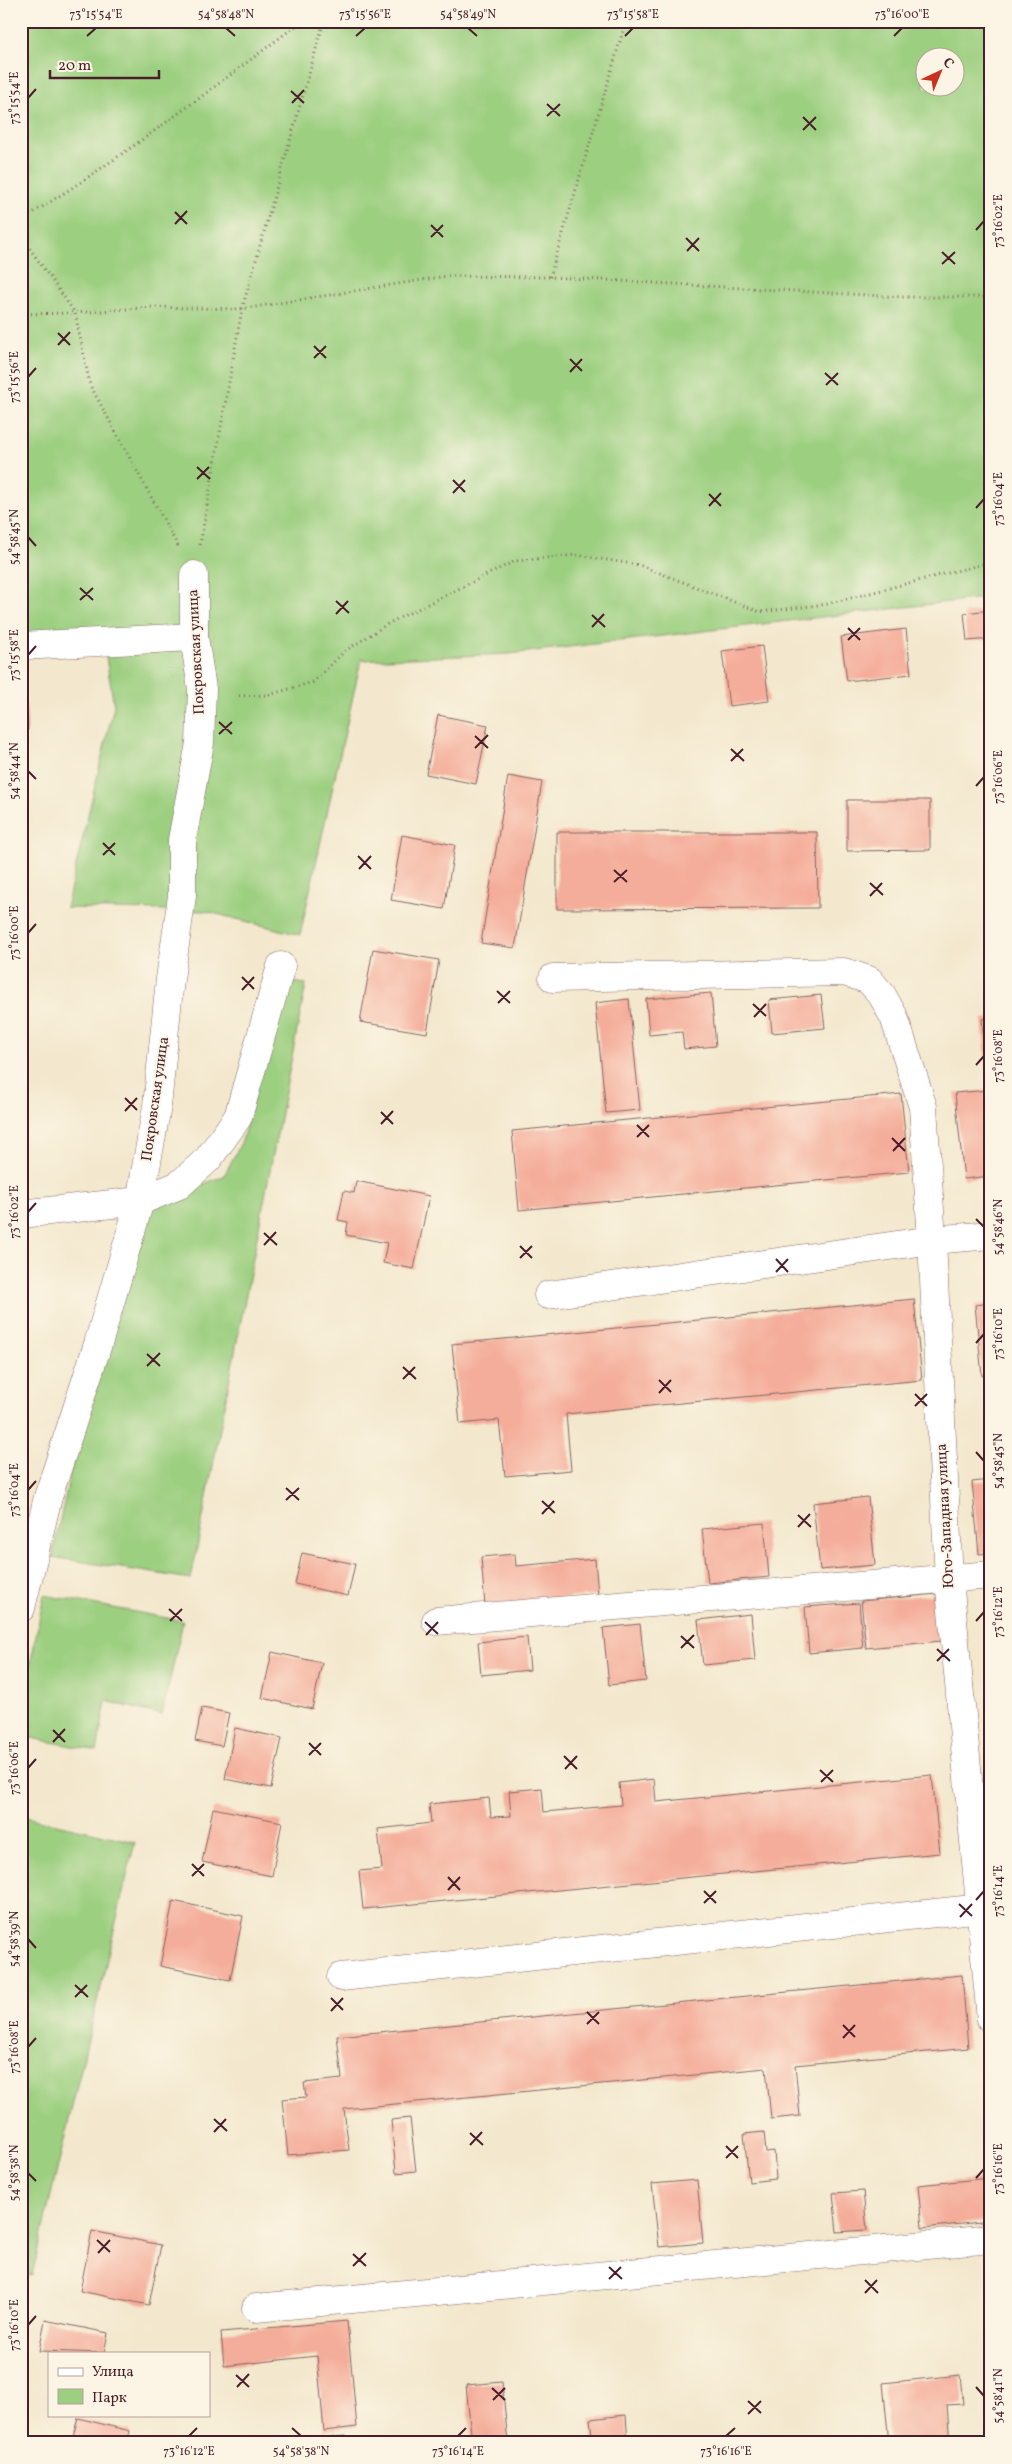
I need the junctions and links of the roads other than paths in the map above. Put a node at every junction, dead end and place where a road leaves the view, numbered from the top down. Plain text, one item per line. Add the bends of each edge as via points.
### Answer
1 (194, 575) road end
2 (194, 637) junction
3 (21, 646) edge
4 (281, 966) dead end
5 (552, 978) dead end
6 (140, 1201) junction
7 (21, 1214) edge
8 (991, 1235) edge
9 (932, 1240) junction
10 (548, 1294) dead end
11 (991, 1575) edge
12 (949, 1579) junction
13 (21, 1608) edge
14 (436, 1621) dead end
15 (985, 1908) edge
16 (341, 1977) dead end
17 (991, 2018) edge
18 (991, 2239) edge
19 (256, 2308) dead end

1 - 2 street, Покровская улица
2 - 3 street
2 - 6 street, Покровская улица via 202,689 200,743 182,840 182,896 157,1106
4 - 6 street via 238,1117 208,1159 179,1185
5 - 9 street, Юго-Западная улица via 844,972 869,980 882,994 894,1017 923,1107
6 - 7 street
6 - 13 street, Покровская улица via 48,1496
8 - 9 street
9 - 10 street
9 - 12 street, Юго-Западная улица
11 - 12 street
12 - 14 street
12 - 15 street, Юго-Западная улица
15 - 16 street
15 - 17 street, Юго-Западная улица
18 - 19 street

